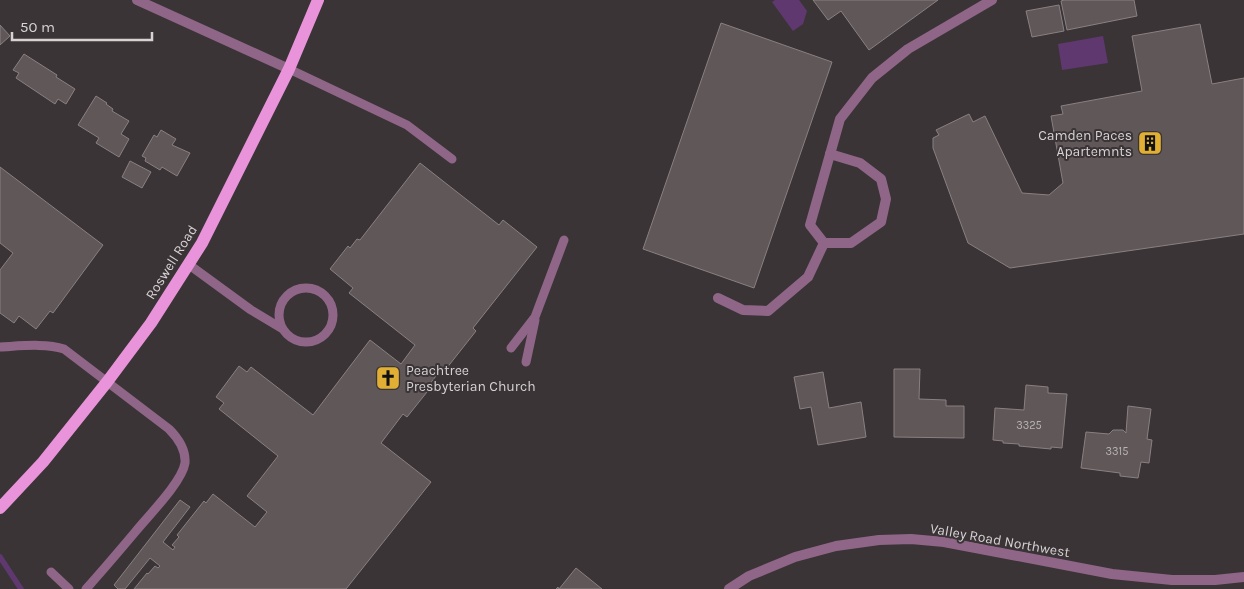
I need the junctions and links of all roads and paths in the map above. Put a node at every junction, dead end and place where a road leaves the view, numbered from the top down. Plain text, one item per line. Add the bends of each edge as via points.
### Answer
1 (137, 0) edge
2 (318, 0) edge
3 (992, 0) edge
4 (289, 69) junction
5 (830, 154) junction
6 (452, 159) dead end
7 (564, 240) dead end
8 (824, 243) junction
9 (188, 264) junction
10 (718, 298) dead end
11 (535, 317) junction
12 (281, 328) junction
13 (0, 346) edge
14 (511, 348) dead end
15 (526, 362) dead end
16 (107, 382) junction
17 (0, 508) edge
18 (51, 572) dead end
19 (1244, 577) edge
20 (69, 589) edge
21 (86, 589) edge
22 (729, 589) edge

1 - 4 street
2 - 4 main road, Roswell Road
3 - 5 street via 908,49 872,78 840,119
4 - 6 lane via 407,125
4 - 9 main road, Roswell Road via 202,243
5 - 8 street via 810,225
5 - 8 street via 860,163 881,179 886,199 881,222 851,242
7 - 11 lane
8 - 10 street via 808,277 768,311 743,310
9 - 12 lane
9 - 16 main road, Roswell Road via 151,323
11 - 14 lane
11 - 15 lane
12 - 12 lane via 293,340 302,343 319,340 326,335 333,320 330,303 325,296 310,288 293,291 286,296 278,311
13 - 16 lane via 58,347 70,352
16 - 17 main road, Roswell Road via 43,462
16 - 21 lane via 176,436 185,462 164,498
18 - 20 lane
19 - 22 street, Valley Road Northwest via 1172,580 1112,574 944,542 879,540 836,546 795,558 749,576

